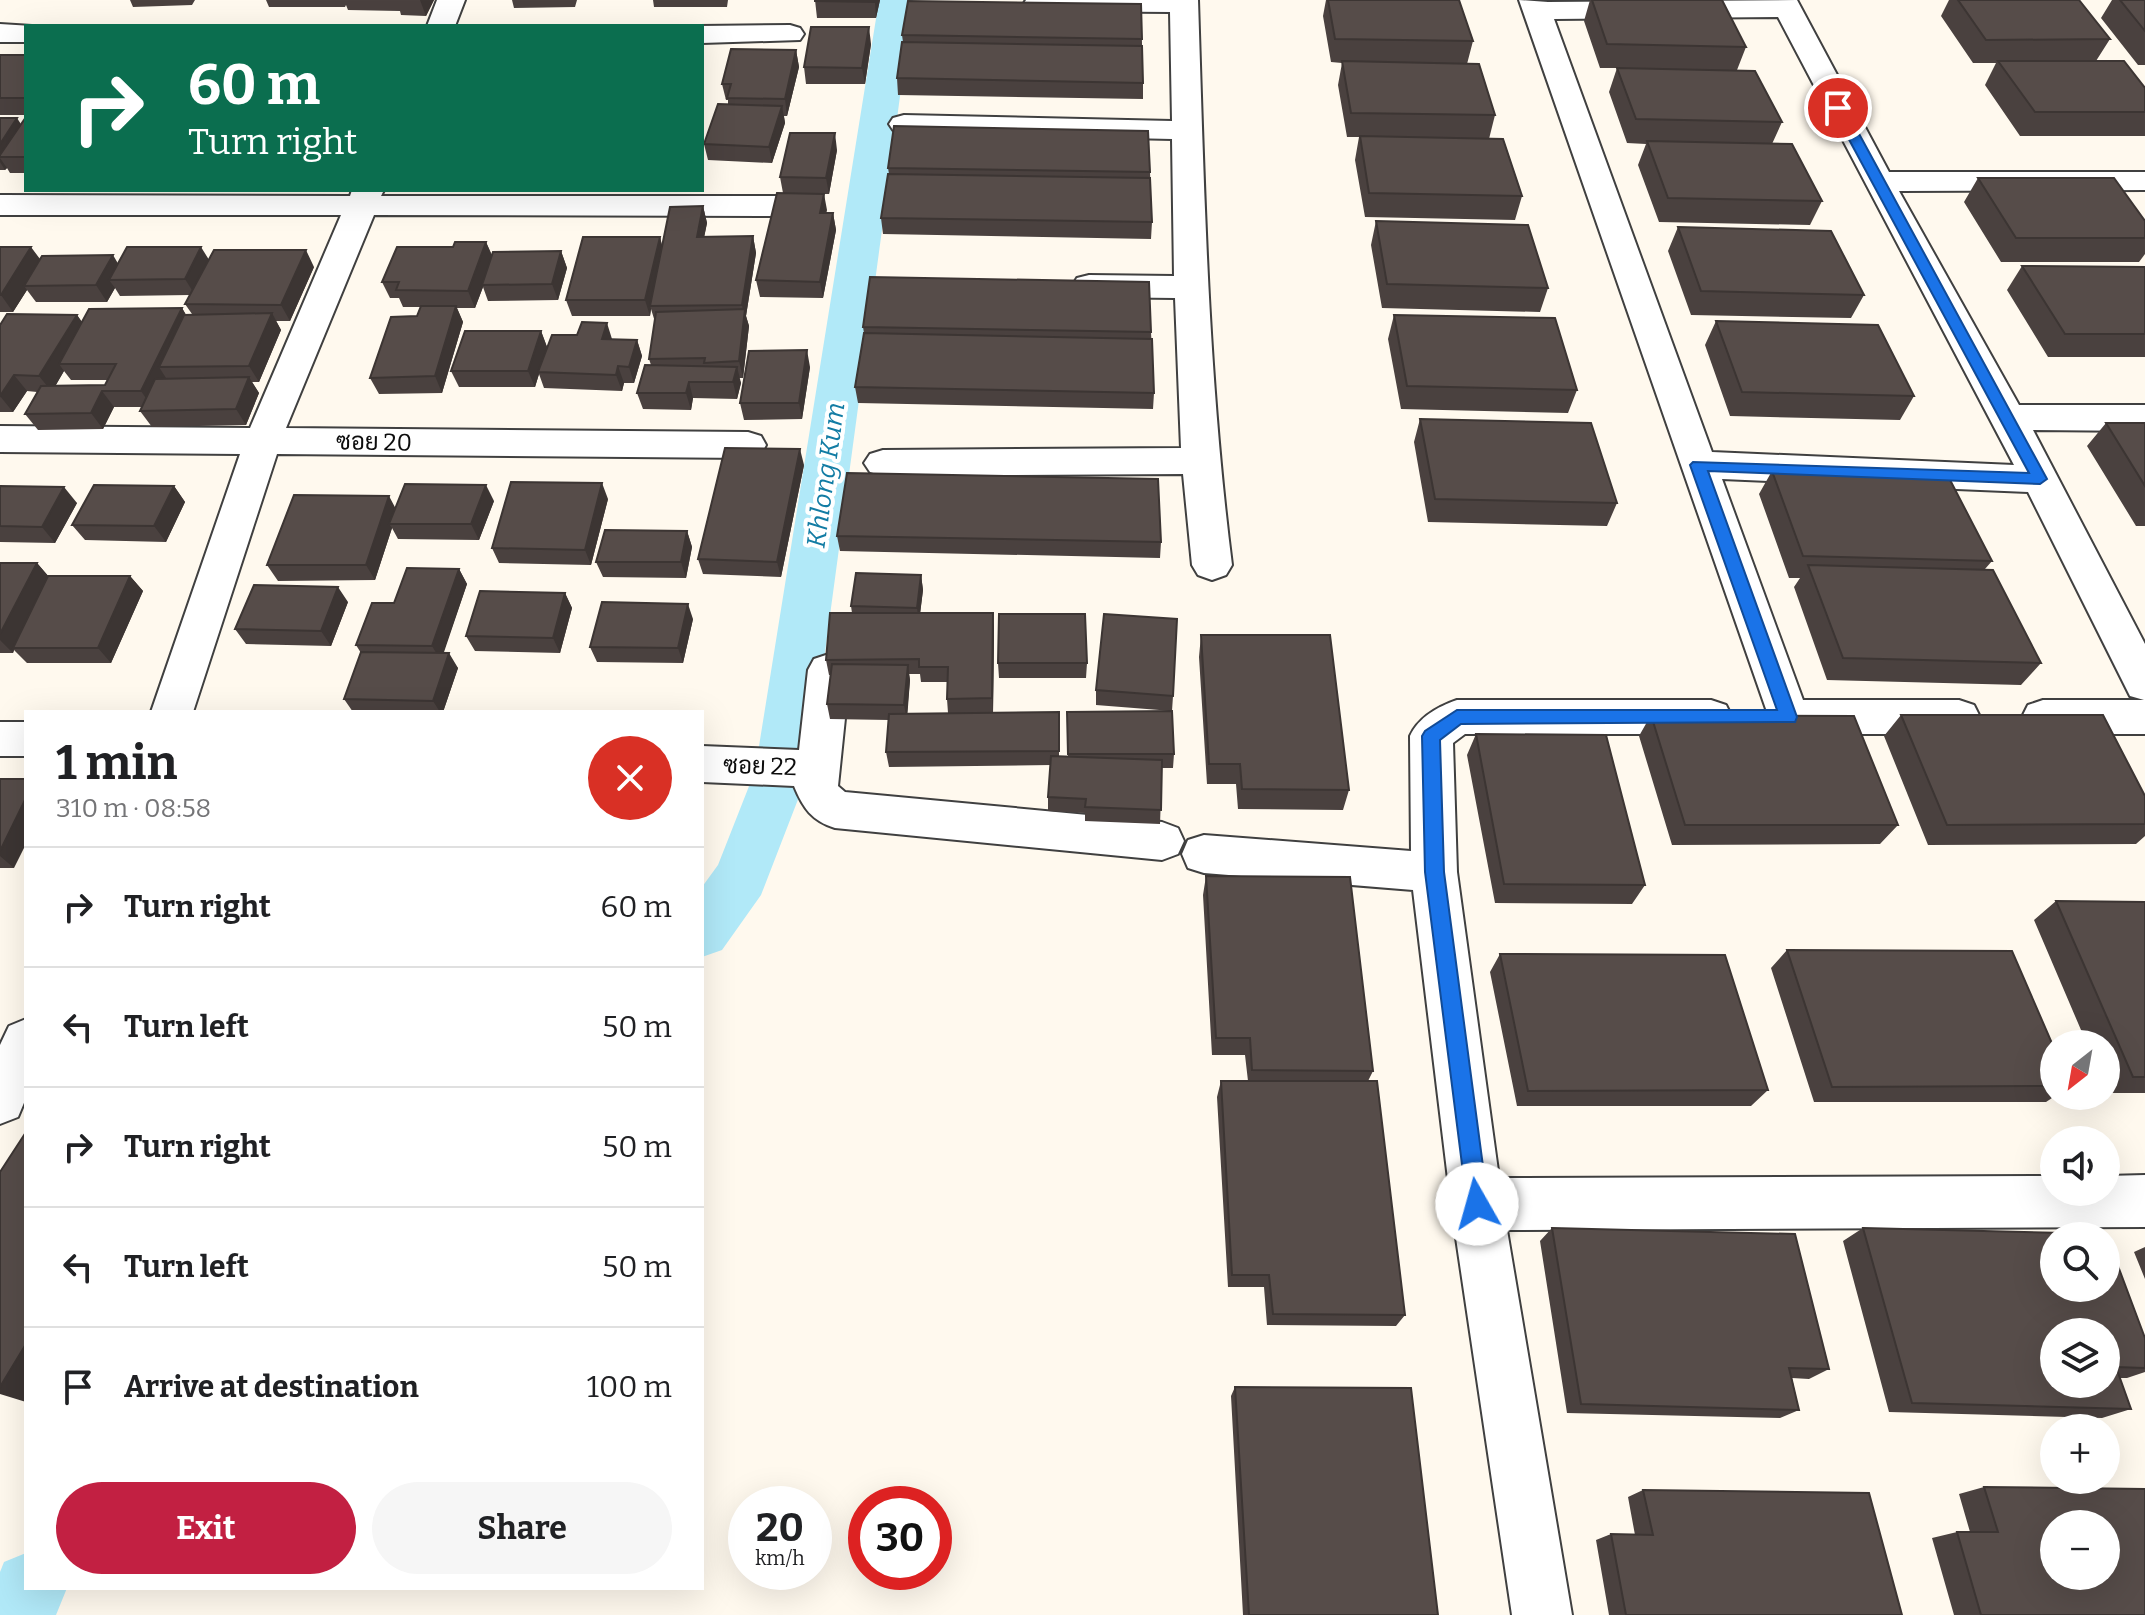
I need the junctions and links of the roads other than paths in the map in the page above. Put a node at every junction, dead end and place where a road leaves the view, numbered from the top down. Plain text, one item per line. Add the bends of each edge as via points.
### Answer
1 (451, 0) edge
2 (1184, 2) edge
3 (1011, 3) edge
4 (1784, 4) edge
5 (1534, 5) edge
6 (442, 24) edge
7 (0, 33) edge
8 (24, 33) edge
9 (704, 34) edge
10 (790, 34) dead end
11 (904, 124) edge
12 (1187, 130) junction
13 (2145, 181) edge
14 (1878, 182) junction
15 (364, 198) edge
16 (0, 205) edge
17 (783, 206) edge
18 (1052, 285) edge
19 (1191, 287) junction
20 (2008, 417) junction
21 (2145, 418) edge
22 (0, 439) edge
23 (263, 441) junction
24 (748, 445) edge
25 (1200, 461) junction
26 (883, 463) dead end
27 (1698, 465) junction
28 (2040, 479) junction
29 (1212, 565) dead end
30 (829, 670) edge
31 (2145, 684) edge
32 (173, 710) edge
33 (1788, 717) junction
34 (2145, 717) edge
35 (0, 739) edge
36 (24, 739) edge
37 (704, 764) edge
38 (812, 768) junction
39 (1162, 841) dead end
40 (1204, 854) dead end
41 (1434, 872) junction
42 (24, 1046) edge
43 (0, 1100) edge
44 (2145, 1201) edge
45 (1477, 1204) junction
46 (1542, 1615) edge

1 - 6 street
2 - 3 street
2 - 12 street
4 - 5 street
4 - 14 street
5 - 27 street
7 - 8 street
9 - 10 street
11 - 12 street
12 - 19 street
13 - 14 street
14 - 20 street
15 - 16 street
15 - 17 street
15 - 23 street
18 - 19 street
19 - 25 street
20 - 21 street
20 - 28 street
22 - 23 street, ซอย 20
23 - 24 street, ซอย 20
23 - 32 street
25 - 26 street
25 - 29 street
27 - 28 street
27 - 33 street
28 - 31 street
30 - 38 street
33 - 34 street
33 - 41 street via 1457,717 1431,736
35 - 36 street
37 - 38 street, ซอย 22
38 - 39 street via 822,799 835,810
40 - 41 street
41 - 45 street
42 - 43 street
44 - 45 street
45 - 46 street

